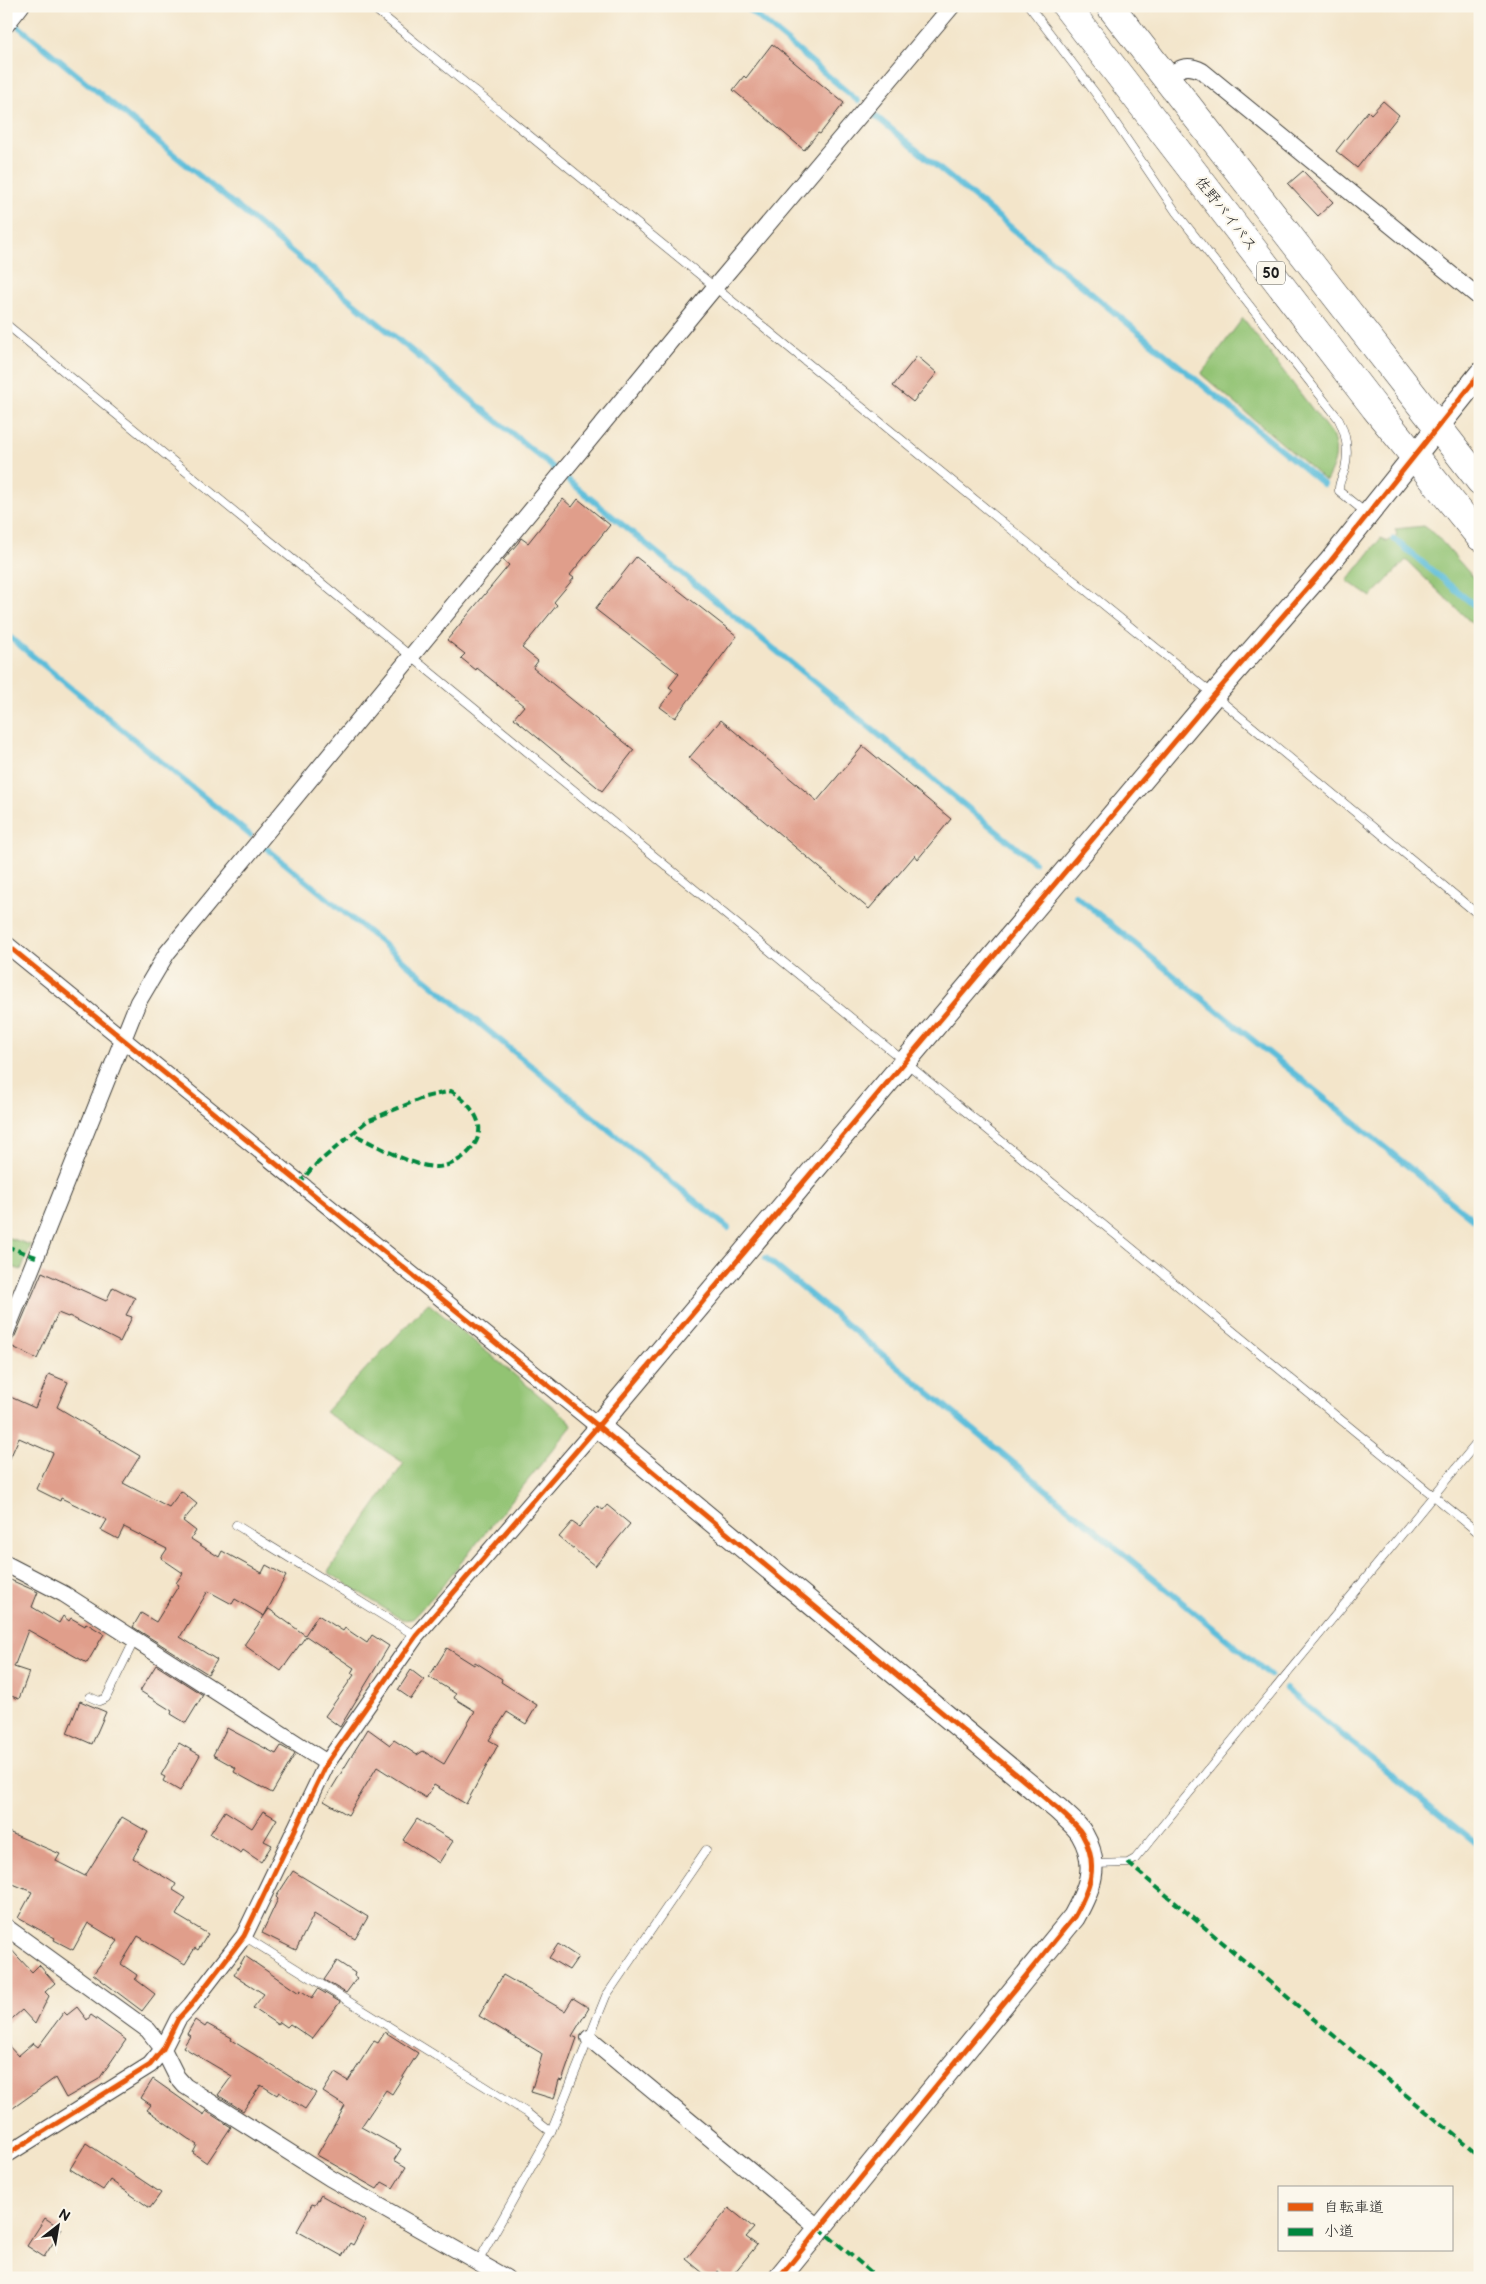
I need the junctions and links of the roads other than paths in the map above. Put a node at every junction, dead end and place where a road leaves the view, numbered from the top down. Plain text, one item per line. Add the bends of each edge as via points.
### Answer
1 (21, 6) edge
2 (371, 6) edge
3 (952, 6) edge
4 (1030, 6) edge
5 (1066, 6) edge
6 (1110, 6) edge
7 (6, 25) edge
8 (1166, 76) junction
9 (715, 287) junction
10 (1480, 298) edge
11 (6, 324) edge
12 (1480, 374) edge
13 (1439, 427) junction
14 (1414, 456) junction
15 (1480, 481) edge
16 (1367, 514) junction
17 (1480, 537) edge
18 (411, 658) junction
19 (1214, 694) junction
20 (1480, 916) edge
21 (6, 944) edge
22 (122, 1040) junction
23 (904, 1061) junction
24 (6, 1332) edge
25 (598, 1426) junction
26 (1480, 1439) edge
27 (1434, 1497) junction
28 (236, 1525) dead end
29 (1480, 1534) edge
30 (6, 1564) edge
31 (416, 1636) junction
32 (135, 1639) junction
33 (90, 1698) dead end
34 (327, 1763) junction
35 (706, 1850) dead end
36 (1093, 1864) junction
37 (6, 1927) edge
38 (244, 1936) junction
39 (589, 2038) junction
40 (163, 2049) junction
41 (551, 2132) junction
42 (6, 2155) edge
43 (819, 2228) junction
44 (478, 2262) junction
45 (506, 2278) edge
46 (779, 2278) edge

1 - 7 street
2 - 9 lane
3 - 9 street
4 - 16 lane via 1096,94 1176,212 1338,418 1345,431 1346,445 1339,491
5 - 14 highway, 佐野バイパス / 50
6 - 8 highway, 50
8 - 10 street via 1183,66 1202,71
8 - 13 highway, 50
9 - 18 street
9 - 19 lane
11 - 18 lane
12 - 13 street
13 - 14 street
13 - 15 highway, 50
14 - 16 street
14 - 17 highway, 佐野バイパス / 50
16 - 19 street
18 - 22 street via 167,953 138,1002
18 - 23 lane
19 - 20 lane
19 - 23 street
21 - 22 street
22 - 24 street
22 - 25 street
23 - 25 street
23 - 27 lane
25 - 31 street
25 - 36 street via 1058,1808 1082,1832
26 - 27 lane
27 - 29 lane
27 - 36 lane via 1135,1859 1128,1863
28 - 31 lane
30 - 32 street via 64,1594
31 - 34 street
32 - 33 lane via 106,1698 99,1701
32 - 34 street
34 - 38 street
35 - 39 lane via 606,1996
36 - 43 street via 1086,1895 1074,1917
37 - 40 street via 136,2020
38 - 40 street via 178,2019
38 - 41 lane via 526,2112
39 - 41 lane
39 - 43 street
40 - 42 street via 138,2074
40 - 44 street via 185,2086 330,2178
41 - 44 lane
43 - 46 street
44 - 45 street

